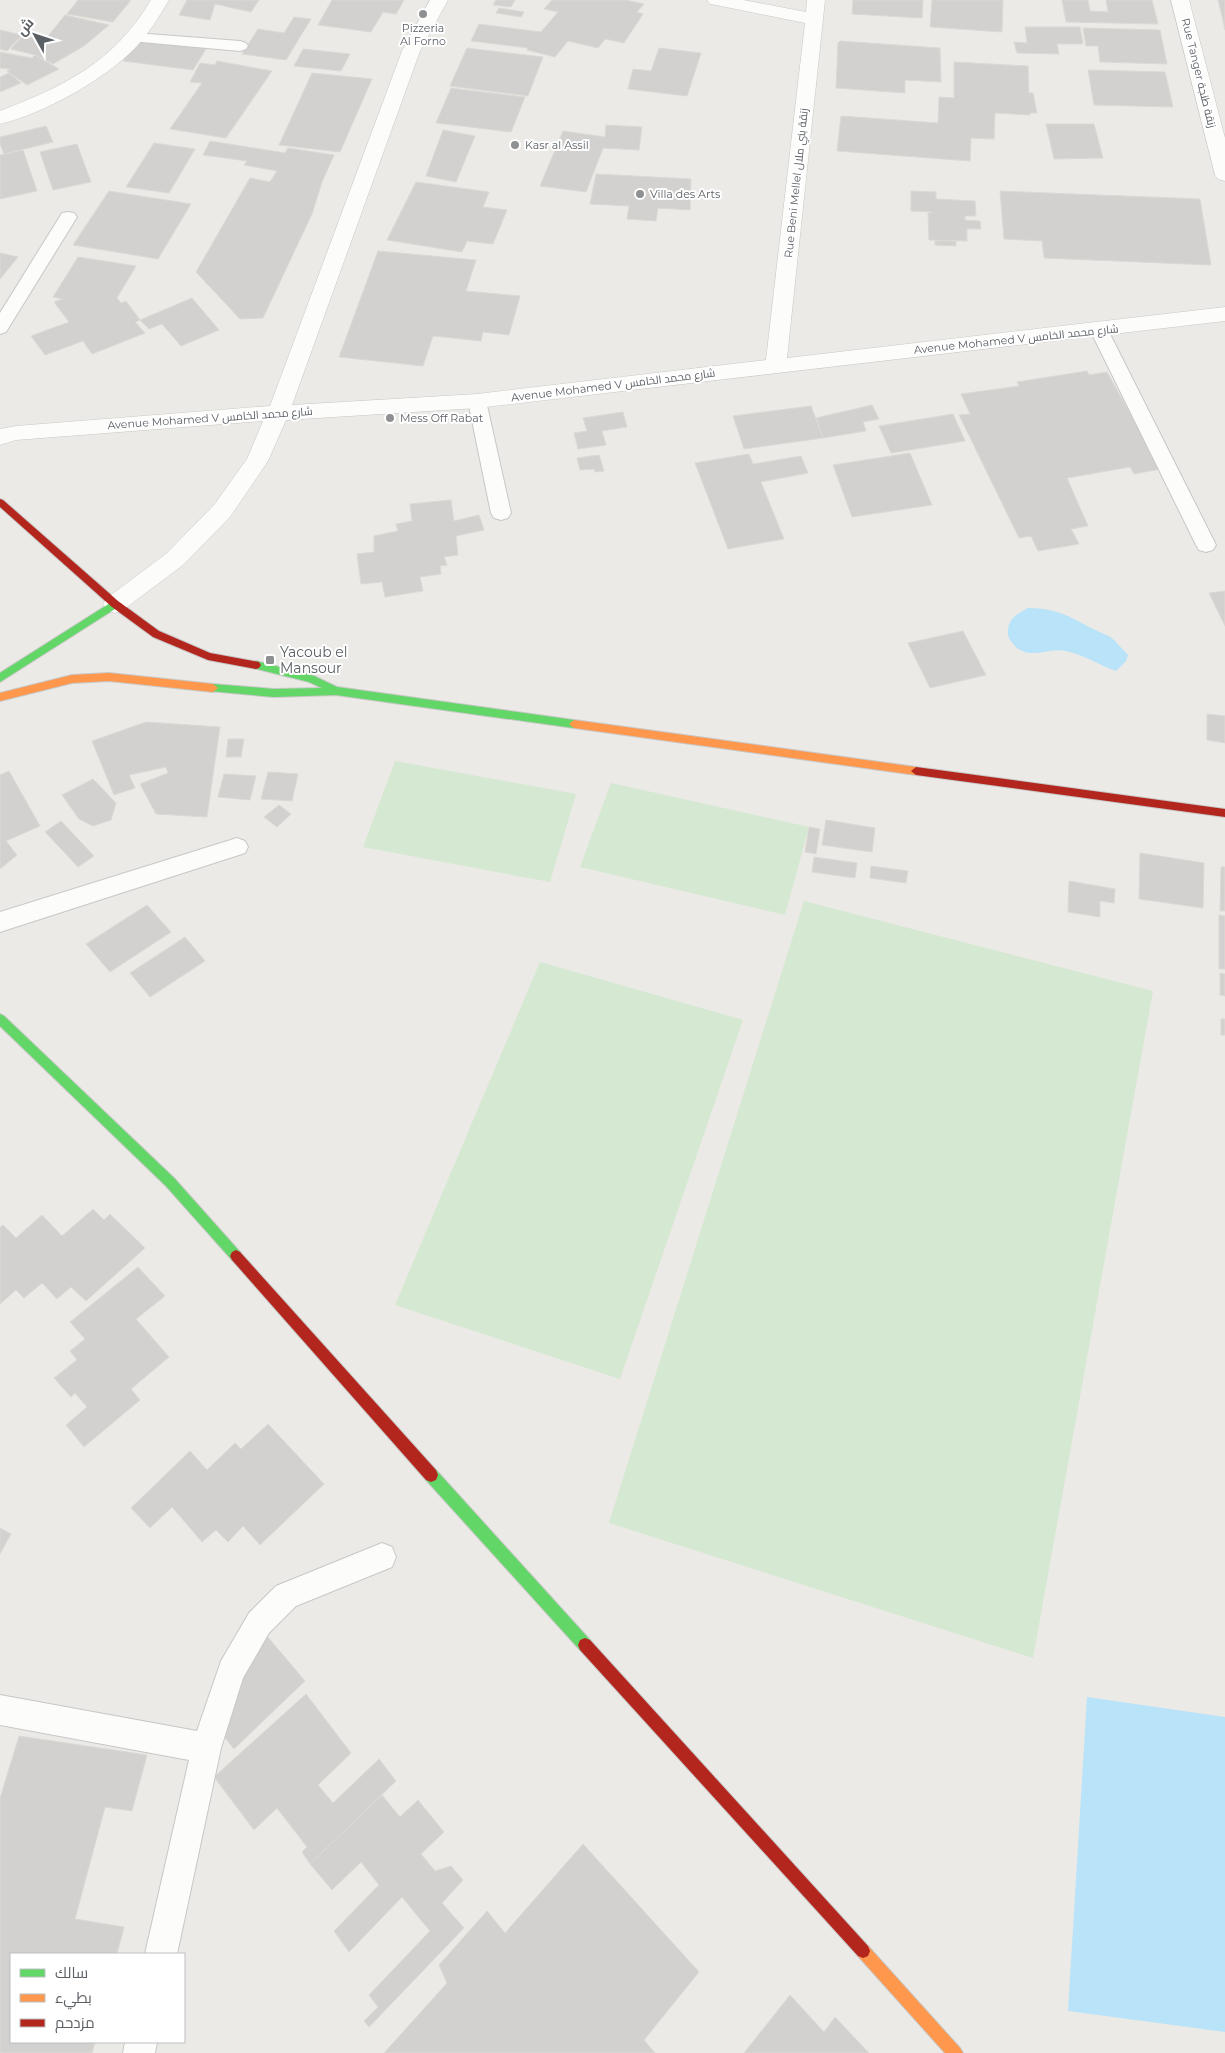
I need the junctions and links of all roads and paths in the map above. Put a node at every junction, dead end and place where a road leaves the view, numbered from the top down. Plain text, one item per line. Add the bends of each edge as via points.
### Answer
1 (160, 0) edge
2 (439, 0) edge
3 (716, 0) edge
4 (1180, 0) edge
5 (815, 10) edge
6 (134, 38) junction
7 (240, 46) dead end
8 (0, 118) edge
9 (1225, 175) edge
10 (68, 217) dead end
11 (1225, 314) edge
12 (0, 328) edge
13 (1099, 330) junction
14 (776, 366) junction
15 (477, 401) junction
16 (278, 413) junction
17 (0, 437) edge
18 (0, 502) edge
19 (501, 514) dead end
20 (1206, 545) dead end
21 (115, 604) junction
22 (0, 678) edge
23 (336, 691) junction
24 (0, 697) edge
25 (1225, 813) edge
26 (237, 846) dead end
27 (0, 922) edge
28 (0, 1019) edge
29 (382, 1557) dead end
30 (0, 1710) edge
31 (206, 1748) junction
32 (161, 1953) edge
33 (955, 2053) edge

1 - 6 street
2 - 16 street via 412,51
3 - 5 street
4 - 9 street, Rue Tanger زنقة طنجة
5 - 14 street, Rue Beni Mellel زنقة بني ملال
6 - 7 lane
6 - 8 street via 87,80
10 - 12 lane
11 - 13 street, Avenue Mohamed V شارع محمد الخامس
13 - 14 street, Avenue Mohamed V شارع محمد الخامس
13 - 20 lane
14 - 15 street, Avenue Mohamed V شارع محمد الخامس
15 - 16 street, Avenue Mohamed V شارع محمد الخامس
15 - 19 lane
16 - 17 street, Avenue Mohamed V شارع محمد الخامس via 16,433
16 - 21 street via 256,460 222,511 175,560
18 - 21 main road
21 - 22 main road
21 - 23 main road via 156,634 181,646 208,656 275,668
23 - 24 main road via 264,694 109,676 72,679
23 - 25 main road
26 - 27 lane
28 - 33 main road via 170,1182
29 - 31 lane via 286,1596 259,1623 231,1671
30 - 31 lane
31 - 32 lane

